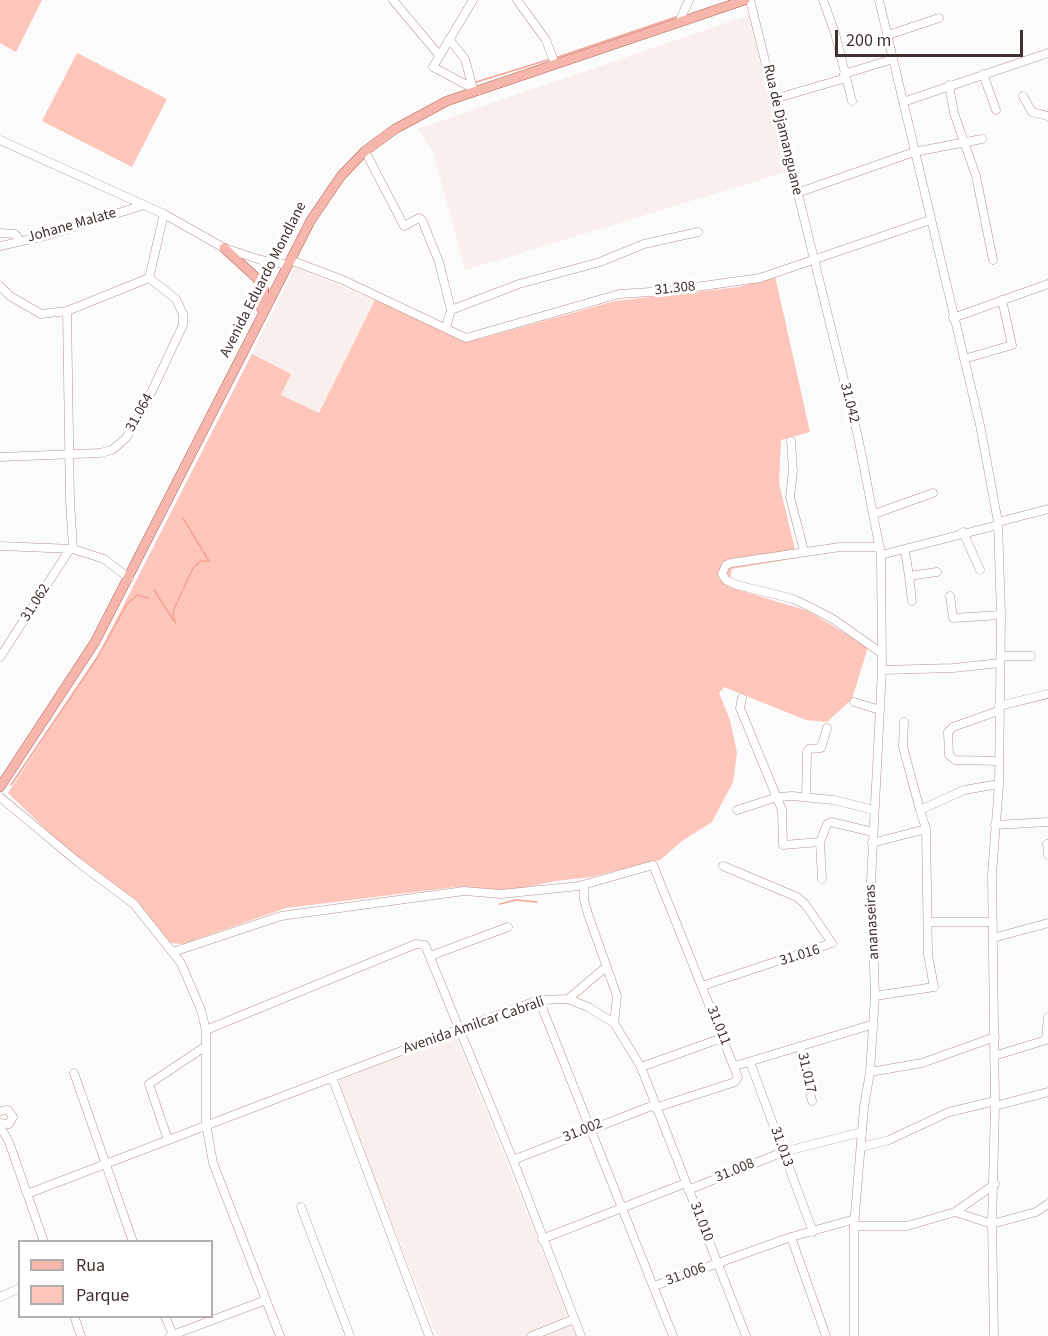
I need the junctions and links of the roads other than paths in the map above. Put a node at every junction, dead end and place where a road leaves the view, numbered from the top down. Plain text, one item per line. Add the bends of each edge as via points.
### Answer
1 (393, 0) edge
2 (473, 0) edge
3 (517, 0) edge
4 (689, 0) edge
5 (745, 0) edge
6 (750, 0) edge
7 (823, 0) edge
8 (879, 0) edge
9 (727, 3) edge
10 (939, 18) dead end
11 (679, 22) junction
12 (888, 35) junction
13 (449, 39) junction
14 (1048, 53) edge
15 (439, 55) junction
16 (893, 59) junction
17 (555, 64) junction
18 (983, 74) junction
19 (845, 76) junction
20 (949, 85) junction
21 (476, 90) junction
22 (1023, 96) dead end
23 (774, 99) junction
24 (852, 100) dead end
25 (903, 102) junction
26 (996, 110) dead end
27 (1048, 117) edge
28 (982, 139) dead end
29 (0, 140) edge
30 (963, 143) junction
31 (365, 152) junction
32 (914, 152) junction
33 (797, 193) junction
34 (144, 205) junction
35 (164, 214) junction
36 (930, 220) junction
37 (698, 232) dead end
38 (0, 233) edge
39 (21, 241) junction
40 (0, 246) edge
41 (224, 248) junction
42 (813, 260) junction
43 (993, 260) dead end
44 (289, 262) junction
45 (149, 278) junction
46 (1048, 284) edge
47 (0, 286) edge
48 (1002, 300) junction
49 (451, 310) junction
50 (67, 311) junction
51 (953, 318) junction
52 (259, 319) junction
53 (446, 327) junction
54 (964, 359) junction
55 (791, 441) dead end
56 (69, 454) junction
57 (0, 458) edge
58 (933, 493) dead end
59 (1048, 509) edge
60 (874, 514) junction
61 (998, 524) junction
62 (963, 532) junction
63 (0, 546) edge
64 (71, 549) junction
65 (905, 550) junction
66 (804, 551) junction
67 (880, 551) junction
68 (980, 570) dead end
69 (938, 572) dead end
70 (909, 576) junction
71 (129, 578) junction
72 (950, 596) dead end
73 (912, 601) dead end
74 (1001, 615) junction
75 (880, 652) junction
76 (1031, 656) dead end
77 (0, 657) edge
78 (1000, 659) junction
79 (882, 670) junction
80 (1048, 694) edge
81 (742, 698) dead end
82 (854, 702) dead end
83 (998, 709) junction
84 (880, 710) junction
85 (904, 722) dead end
86 (827, 728) dead end
87 (999, 761) junction
88 (1, 782) edge
89 (999, 784) junction
90 (0, 797) edge
91 (778, 797) junction
92 (806, 797) junction
93 (737, 810) dead end
94 (874, 810) junction
95 (920, 810) junction
96 (1048, 822) edge
97 (994, 825) junction
98 (926, 829) junction
99 (873, 832) junction
100 (820, 842) junction
101 (872, 843) junction
102 (1047, 844) edge
103 (1048, 855) edge
104 (723, 866) dead end
105 (822, 879) dead end
106 (584, 885) junction
107 (928, 922) junction
108 (993, 922) junction
109 (1048, 923) edge
110 (508, 927) dead end
111 (993, 938) junction
112 (173, 952) junction
113 (430, 956) junction
114 (606, 967) junction
115 (702, 986) junction
116 (875, 996) junction
117 (568, 999) junction
118 (539, 1000) junction
119 (1048, 1017) edge
120 (614, 1023) junction
121 (874, 1024) junction
122 (459, 1029) junction
123 (206, 1030) junction
124 (995, 1037) junction
125 (722, 1038) junction
126 (206, 1046) junction
127 (800, 1046) junction
128 (994, 1056) junction
129 (750, 1062) junction
130 (641, 1066) junction
131 (735, 1066) junction
132 (870, 1072) junction
133 (74, 1073) dead end
134 (332, 1077) junction
135 (1048, 1092) edge
136 (813, 1101) dead end
137 (995, 1103) junction
138 (655, 1106) junction
139 (0, 1111) edge
140 (12, 1122) junction
141 (206, 1124) junction
142 (0, 1125) edge
143 (592, 1128) junction
144 (862, 1132) junction
145 (168, 1140) junction
146 (9, 1142) junction
147 (861, 1147) junction
148 (783, 1152) junction
149 (513, 1160) junction
150 (105, 1166) junction
151 (994, 1184) junction
152 (687, 1186) junction
153 (27, 1194) junction
154 (1048, 1204) edge
155 (301, 1207) dead end
156 (624, 1209) junction
157 (955, 1212) junction
158 (854, 1223) junction
159 (992, 1224) junction
160 (813, 1232) junction
161 (791, 1237) junction
162 (542, 1239) junction
163 (44, 1240) edge
164 (132, 1240) edge
165 (717, 1264) junction
166 (654, 1286) junction
167 (18, 1289) edge
168 (0, 1297) edge
169 (266, 1300) junction
170 (74, 1318) edge
171 (165, 1318) edge
172 (574, 1319) junction
173 (79, 1334) edge
174 (426, 1335) edge
175 (171, 1336) edge
176 (280, 1336) edge
177 (350, 1336) edge
178 (532, 1336) edge
179 (581, 1336) edge
180 (673, 1336) edge
181 (746, 1336) edge
182 (826, 1336) edge
183 (854, 1336) edge
184 (994, 1336) edge

1 - 15 street
2 - 13 street
3 - 17 street via 546,40
4 - 11 street
5 - 9 main road, Avenida Eduardo Mondlane
6 - 23 street, Rua de Djamanguane
7 - 19 street
8 - 12 street
9 - 11 main road, Avenida Eduardo Mondlane
10 - 12 street
11 - 17 main road, Avenida Eduardo Mondlane
12 - 16 street
13 - 15 street
13 - 21 street via 465,59
14 - 18 street
15 - 21 street via 433,67
16 - 19 street
16 - 25 street
17 - 21 main road, Avenida Eduardo Mondlane
18 - 20 street
18 - 26 street
19 - 23 street
19 - 24 street
20 - 25 street
20 - 30 street
21 - 31 main road, Avenida Eduardo Mondlane via 422,112
22 - 27 street via 1032,112
23 - 33 street, Rua de Djamanguane
25 - 32 street
28 - 30 street
29 - 34 street, 31.308
30 - 32 street
30 - 43 street via 976,176
31 - 44 main road, Avenida Eduardo Mondlane via 321,202
31 - 49 street via 404,225 422,220
32 - 33 street
32 - 36 street
33 - 42 street, Rua de Djamanguane
34 - 35 street, 31.308
34 - 39 street, Johane Malate
35 - 41 street, 31.308
35 - 45 street
36 - 42 street, 31.308
36 - 51 street
37 - 49 street via 644,244
38 - 39 street via 15,234
39 - 40 street, Johane Malate
41 - 44 street, 31.308 via 261,260
41 - 52 main road via 261,282 264,290
42 - 53 street, 31.308 via 742,282 619,294 466,339
42 - 60 street, 31.042
44 - 52 main road, Avenida Eduardo Mondlane
44 - 53 street, 31.308
45 - 50 street
45 - 56 street, 31.064 via 180,306 183,314 179,335 126,438 112,450
46 - 48 street
47 - 50 street via 41,314
48 - 51 street
48 - 54 street via 1012,345
49 - 53 street
50 - 56 street
51 - 54 street
52 - 71 main road, Avenida Eduardo Mondlane
54 - 61 street
55 - 66 street via 790,497
56 - 57 street, 31.064
56 - 64 street
58 - 60 street
59 - 61 street
60 - 67 street, 31.042
61 - 62 street
61 - 74 street
62 - 65 street
62 - 68 street
63 - 64 street
64 - 71 street via 104,560
64 - 77 street, 31.062
65 - 67 street
65 - 70 street
66 - 67 street via 840,547
66 - 75 street via 730,563 722,574 737,585 810,607
67 - 75 street, ananaseiras
69 - 70 street
70 - 73 street
71 - 88 main road, Avenida Eduardo Mondlane via 74,676
72 - 74 street via 953,618
74 - 78 street
75 - 79 street, ananaseiras
76 - 78 street
78 - 79 street via 952,668
78 - 83 street
79 - 84 street, ananaseiras
80 - 83 street
81 - 91 street via 740,708
82 - 84 street
83 - 87 street
83 - 87 street via 948,732 949,755 955,760
84 - 94 street, ananaseiras
85 - 95 street via 903,747
86 - 92 street via 821,748 807,752
87 - 89 street
89 - 95 street via 964,790
89 - 97 street
90 - 112 street via 134,904
91 - 92 street
91 - 93 street
91 - 100 street via 784,824 783,845
92 - 94 street
94 - 99 street, ananaseiras
95 - 98 street
96 - 97 street
97 - 108 street
98 - 101 street
98 - 107 street
99 - 100 street via 828,822
99 - 101 street, ananaseiras
100 - 105 street
101 - 116 street, ananaseiras
102 - 103 street
104 - 115 street, 31.016 via 797,897 832,943
106 - 112 street via 501,894 464,891 281,916
106 - 114 street via 584,900
106 - 115 street, 31.011 via 653,865
107 - 108 street
107 - 116 street via 933,988
108 - 111 street
109 - 111 street
110 - 113 street
111 - 124 street
112 - 123 street via 193,989
113 - 122 street
113 - 123 street via 425,945 416,944
114 - 117 street
114 - 120 street via 616,996
115 - 125 street, 31.011
116 - 121 street, ananaseiras
117 - 118 street, Avenida Amilcar Cabrali
117 - 120 street, Avenida Amilcar Cabrali via 588,1006
118 - 122 street, Avenida Amilcar Cabrali
118 - 143 street
119 - 128 street via 1046,1040
120 - 130 street, 31.010
121 - 127 street
121 - 132 street, ananaseiras
122 - 134 street, Avenida Amilcar Cabrali
122 - 149 street
123 - 126 street
124 - 128 street
124 - 132 street via 922,1063
125 - 130 street
125 - 131 street, 31.011
126 - 141 street
126 - 145 street via 149,1084
127 - 129 street
127 - 136 street, 31.017
128 - 137 street
129 - 131 street
129 - 148 street, 31.013
130 - 138 street, 31.010
131 - 138 street, 31.002 via 735,1082
132 - 144 street, ananaseiras
133 - 150 street
134 - 141 street, Avenida Amilcar Cabrali
134 - 174 street
135 - 137 street
137 - 147 street via 949,1112 889,1140
137 - 151 street
138 - 143 street, 31.002
138 - 152 street, 31.010
139 - 140 street via 10,1111
140 - 142 street
140 - 146 street
141 - 145 street, Avenida Amilcar Cabrali
141 - 169 street via 213,1163
142 - 146 street
143 - 149 street, 31.002
143 - 156 street
144 - 147 street, ananaseiras
144 - 148 street, 31.008
145 - 150 street, Avenida Amilcar Cabrali
146 - 153 street
147 - 158 street, ananaseiras
148 - 152 street, 31.008
148 - 160 street, 31.013
149 - 162 street
150 - 153 street, Avenida Amilcar Cabrali
150 - 164 street
151 - 157 street
151 - 159 street
152 - 156 street, 31.008
152 - 165 street, 31.010
153 - 163 street
154 - 159 street via 1036,1212
155 - 177 street
156 - 162 street, 31.008
156 - 166 street
157 - 158 street, 31.006 via 907,1226
157 - 159 street
158 - 160 street, 31.006
158 - 183 street, ananaseiras
159 - 184 street
160 - 161 street, 31.006
161 - 165 street, 31.006
161 - 182 street
162 - 172 street
165 - 166 street, 31.006
165 - 181 street, 31.010
166 - 180 street
167 - 168 street
169 - 175 street
169 - 176 street
170 - 173 street
171 - 175 street
172 - 178 street
172 - 179 street

